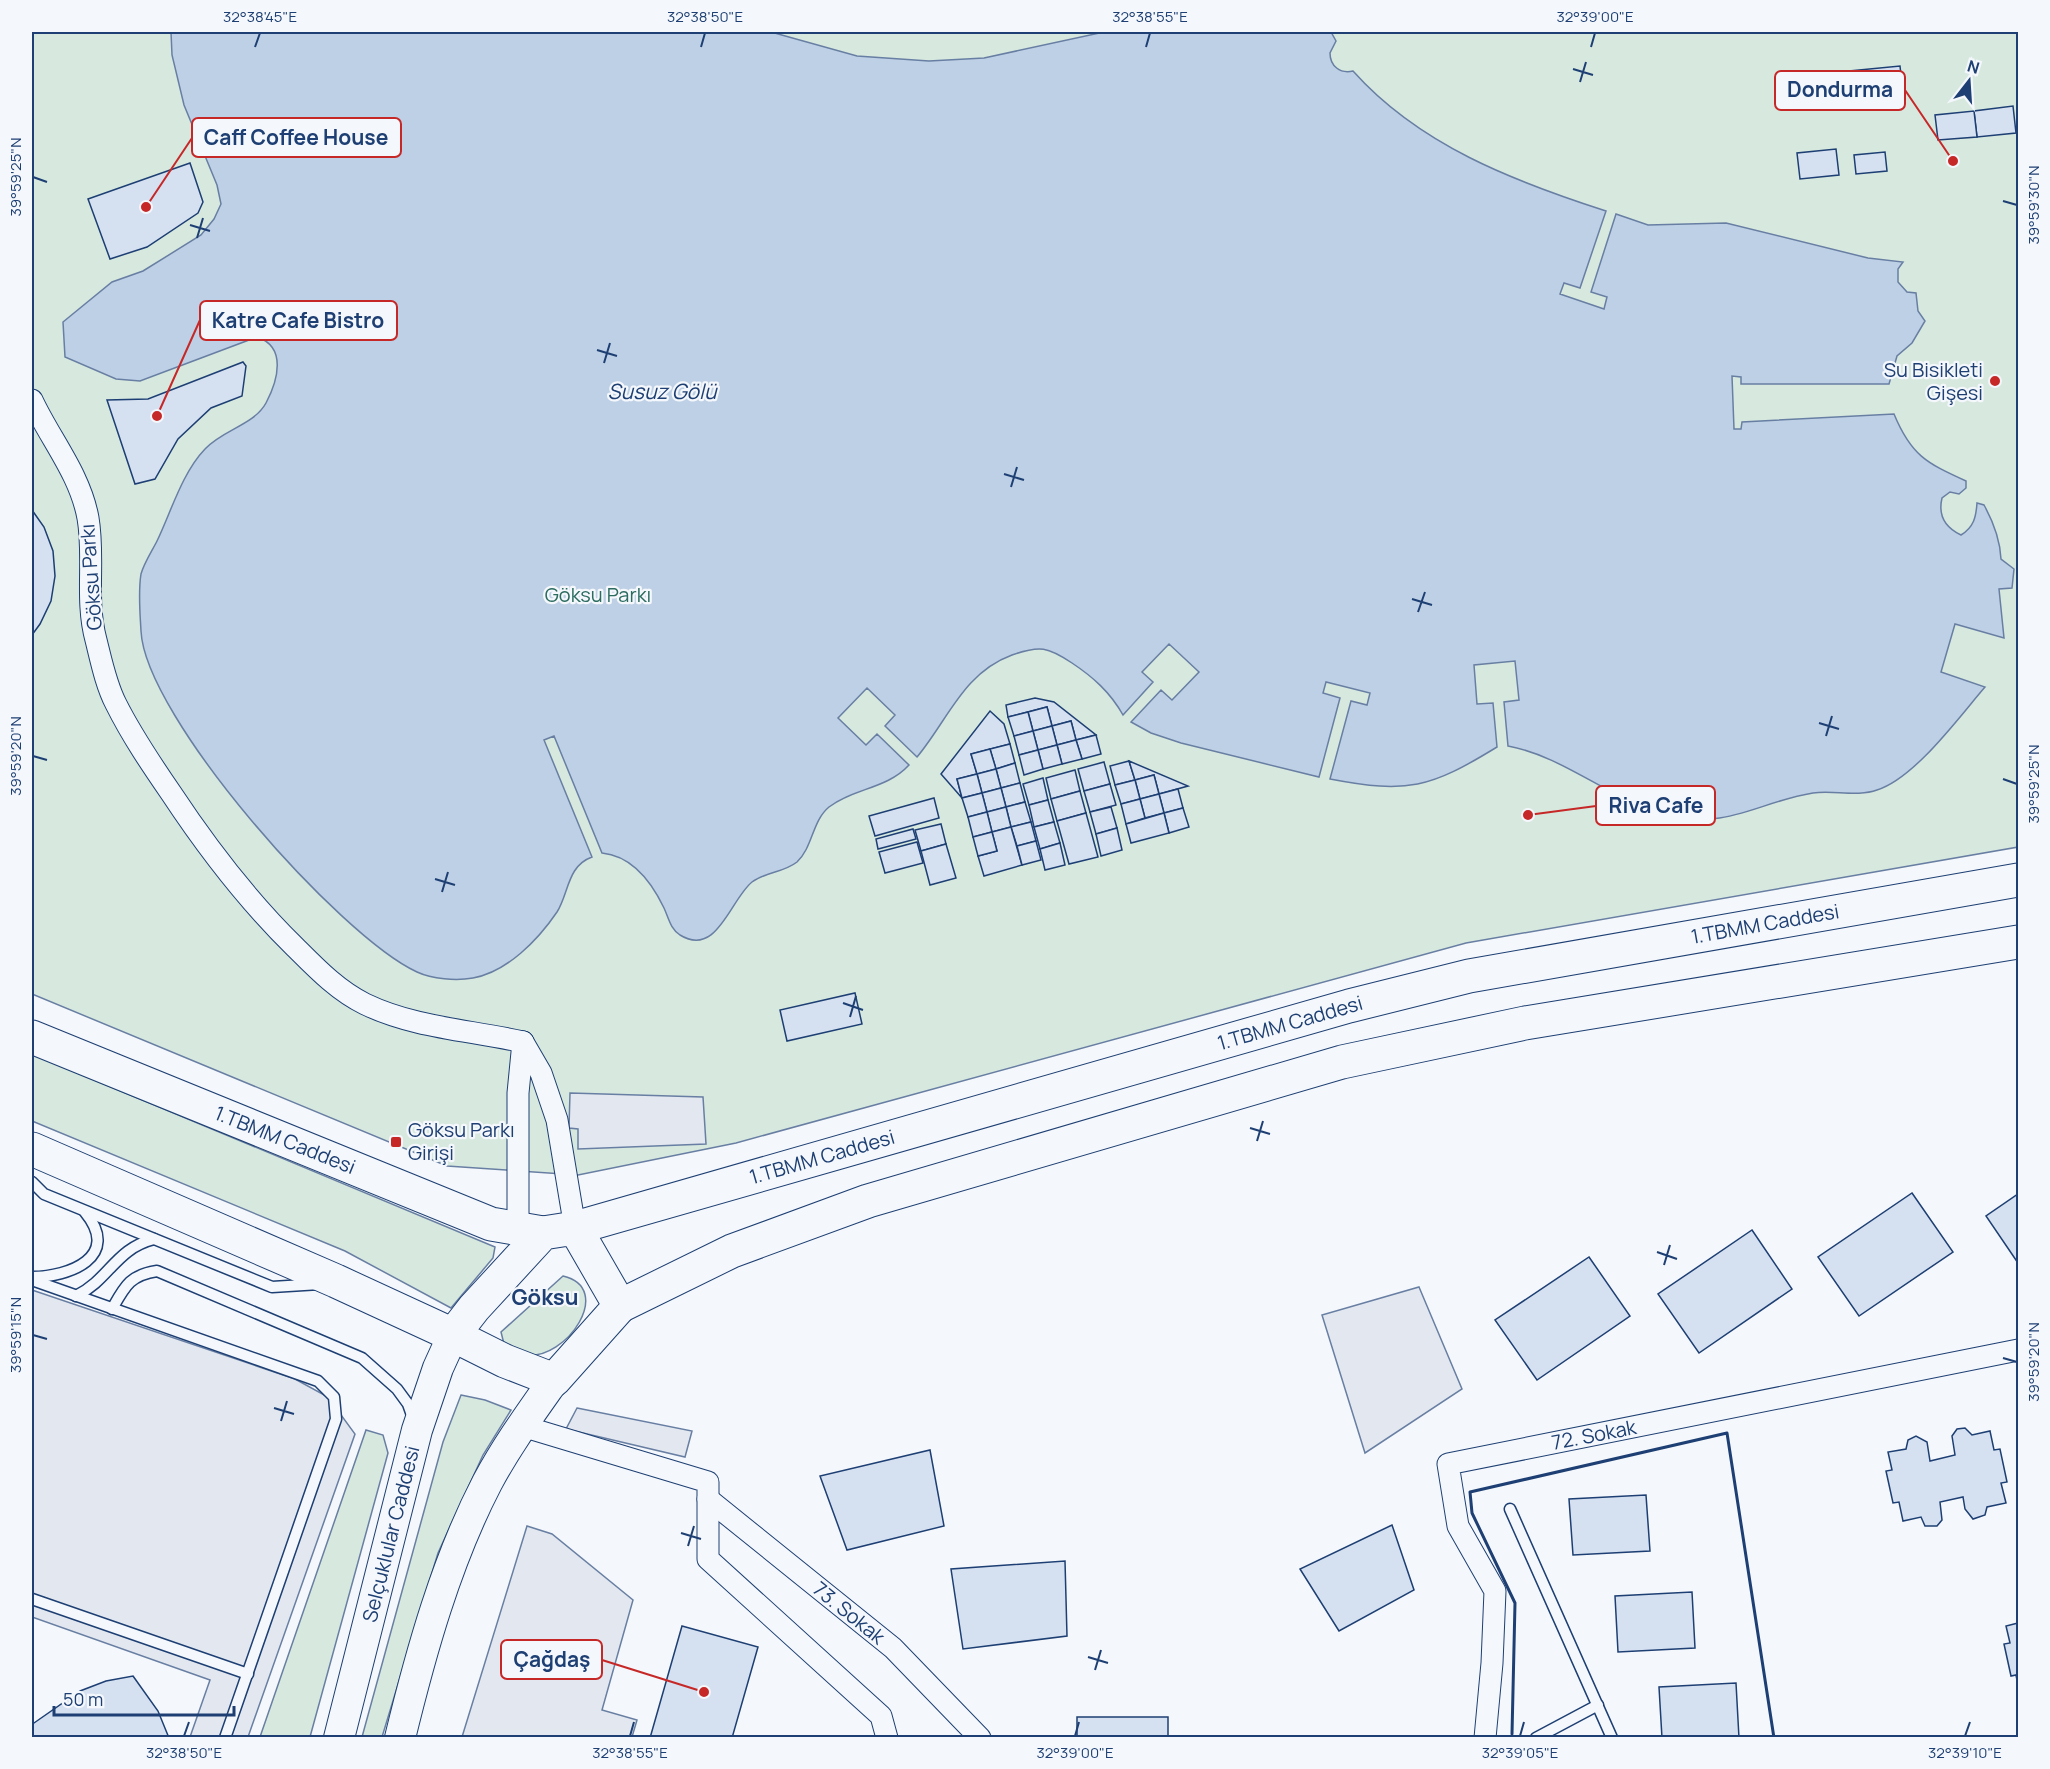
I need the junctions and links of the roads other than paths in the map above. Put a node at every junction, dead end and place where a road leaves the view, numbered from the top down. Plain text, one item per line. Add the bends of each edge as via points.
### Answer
1 (32, 400) edge
2 (2019, 880) edge
3 (2019, 942) edge
4 (32, 1037) edge
5 (523, 1042) junction
6 (32, 1149) edge
7 (32, 1182) edge
8 (83, 1210) junction
9 (575, 1228) junction
10 (530, 1231) junction
11 (154, 1239) junction
12 (32, 1278) edge
13 (336, 1281) junction
14 (76, 1296) junction
15 (620, 1306) junction
16 (112, 1309) junction
17 (453, 1335) junction
18 (2019, 1350) edge
19 (554, 1380) junction
20 (522, 1426) junction
21 (417, 1430) junction
22 (708, 1500) junction
23 (1510, 1509) dead end
24 (32, 1599) edge
25 (248, 1674) junction
26 (1598, 1705) junction
27 (225, 1737) edge
28 (339, 1737) edge
29 (400, 1737) edge
30 (887, 1737) edge
31 (981, 1737) edge
32 (1485, 1737) edge
33 (1536, 1737) edge
34 (1612, 1737) edge

1 - 5 street, Göksu Parkı via 80,491 88,518 88,579 95,637 115,702 141,750 230,877 324,975 365,1004 428,1026
2 - 9 main road, 1.TBMM Caddesi via 1469,976 1338,1009
3 - 15 main road via 1525,1023 1342,1062 868,1201 732,1251
4 - 10 main road, 1.TBMM Caddesi via 491,1224
5 - 9 street via 541,1073 557,1120
5 - 10 street via 518,1093
6 - 13 main road
7 - 8 lane via 44,1194
8 - 11 lane
8 - 12 lane via 96,1230 93,1254 75,1270
9 - 10 main road, 1.TBMM Caddesi
9 - 15 main road
10 - 17 main road
11 - 13 lane via 272,1287
11 - 14 lane via 127,1249 96,1284
12 - 14 lane
13 - 17 main road
14 - 16 lane
15 - 19 main road
16 - 21 lane via 128,1283 141,1273 157,1271 362,1358 397,1389 408,1404
16 - 25 lane via 318,1381 334,1397 336,1419
17 - 19 main road
17 - 21 main road, Selçuklular Caddesi
18 - 32 street, 72. Sokak via 1448,1464 1458,1526 1495,1591
19 - 20 main road
20 - 22 street via 708,1482
20 - 29 main road via 486,1484 457,1550
21 - 28 main road, Selçuklular Caddesi
22 - 30 street via 708,1559 881,1716
22 - 31 street, 73. Sokak via 892,1648
23 - 26 lane
24 - 25 lane
25 - 27 lane
26 - 33 lane
26 - 34 lane

